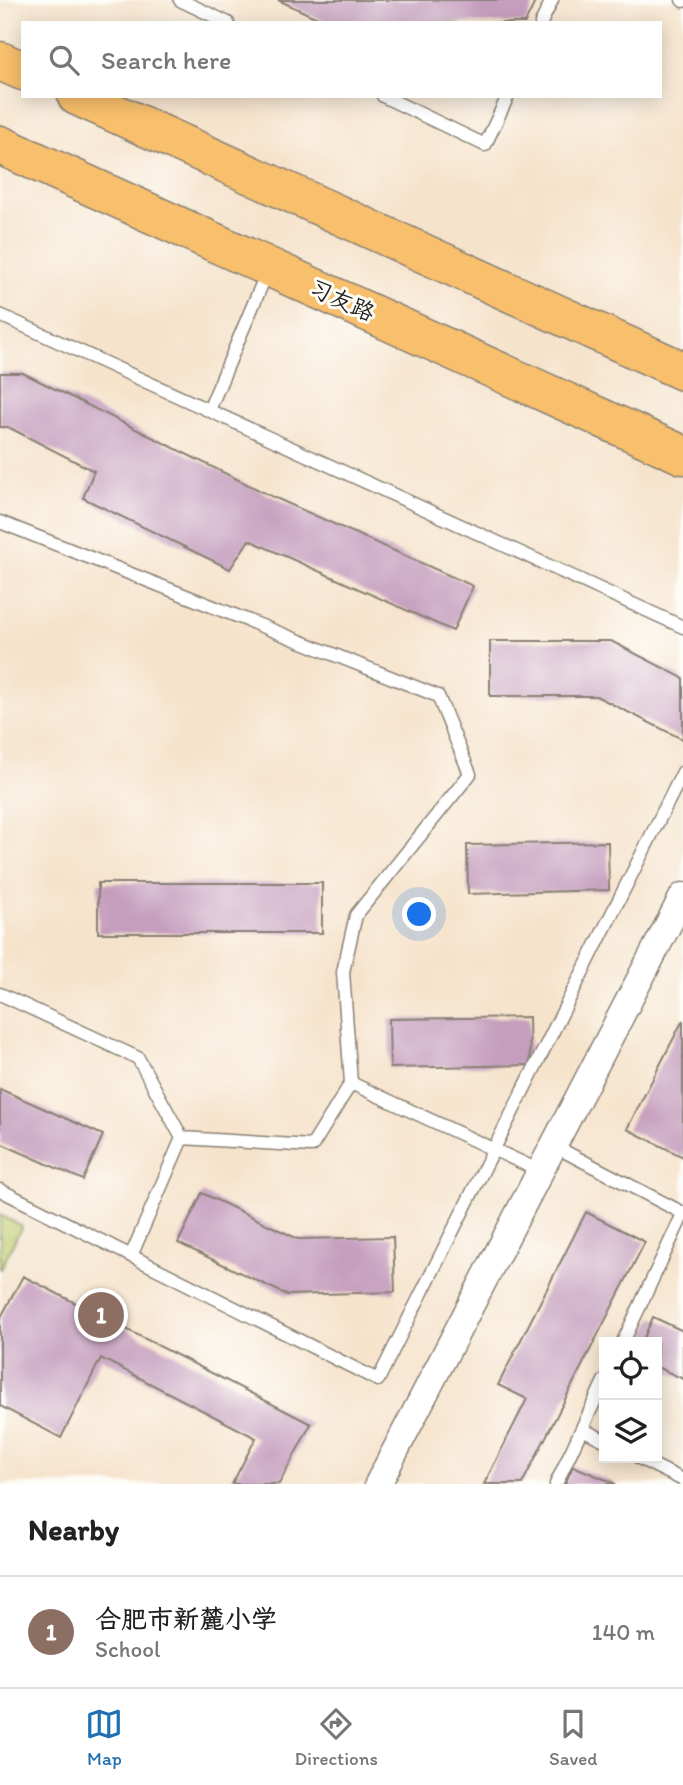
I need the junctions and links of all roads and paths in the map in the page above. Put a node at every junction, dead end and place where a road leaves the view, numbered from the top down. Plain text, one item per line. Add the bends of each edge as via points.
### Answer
1 (180, 0) edge
2 (552, 0) edge
3 (224, 21) edge
4 (542, 21) edge
5 (0, 61) edge
6 (21, 70) edge
7 (81, 98) edge
8 (387, 98) edge
9 (507, 98) edge
10 (0, 145) edge
11 (269, 267) junction
12 (0, 315) edge
13 (683, 371) edge
14 (209, 410) junction
15 (683, 455) edge
16 (0, 522) edge
17 (683, 627) edge
18 (683, 772) edge
19 (683, 896) edge
20 (0, 994) edge
21 (351, 1083) junction
22 (182, 1138) junction
23 (554, 1146) junction
24 (494, 1150) junction
25 (540, 1171) junction
26 (0, 1190) edge
27 (683, 1213) edge
28 (131, 1256) junction
29 (624, 1337) edge
30 (599, 1392) edge
31 (582, 1429) junction
32 (599, 1438) edge
33 (649, 1463) edge
34 (683, 1480) edge
35 (378, 1484) edge
36 (556, 1484) edge

1 - 3 lane
2 - 4 lane
5 - 6 main road
7 - 13 main road
8 - 9 lane via 485,145
10 - 11 main road, 习友路
11 - 14 lane
11 - 15 main road, 习友路
12 - 14 lane
14 - 17 lane
16 - 21 lane via 438,696 470,774 356,915 343,972
18 - 24 lane
19 - 23 street
20 - 22 lane via 138,1058
21 - 22 lane via 312,1146
21 - 24 lane
22 - 28 lane
23 - 25 street
23 - 27 lane
24 - 25 lane
24 - 28 lane via 378,1380
25 - 35 street
26 - 28 lane
27 - 29 lane
30 - 31 lane
31 - 32 lane
31 - 36 lane
33 - 34 lane

